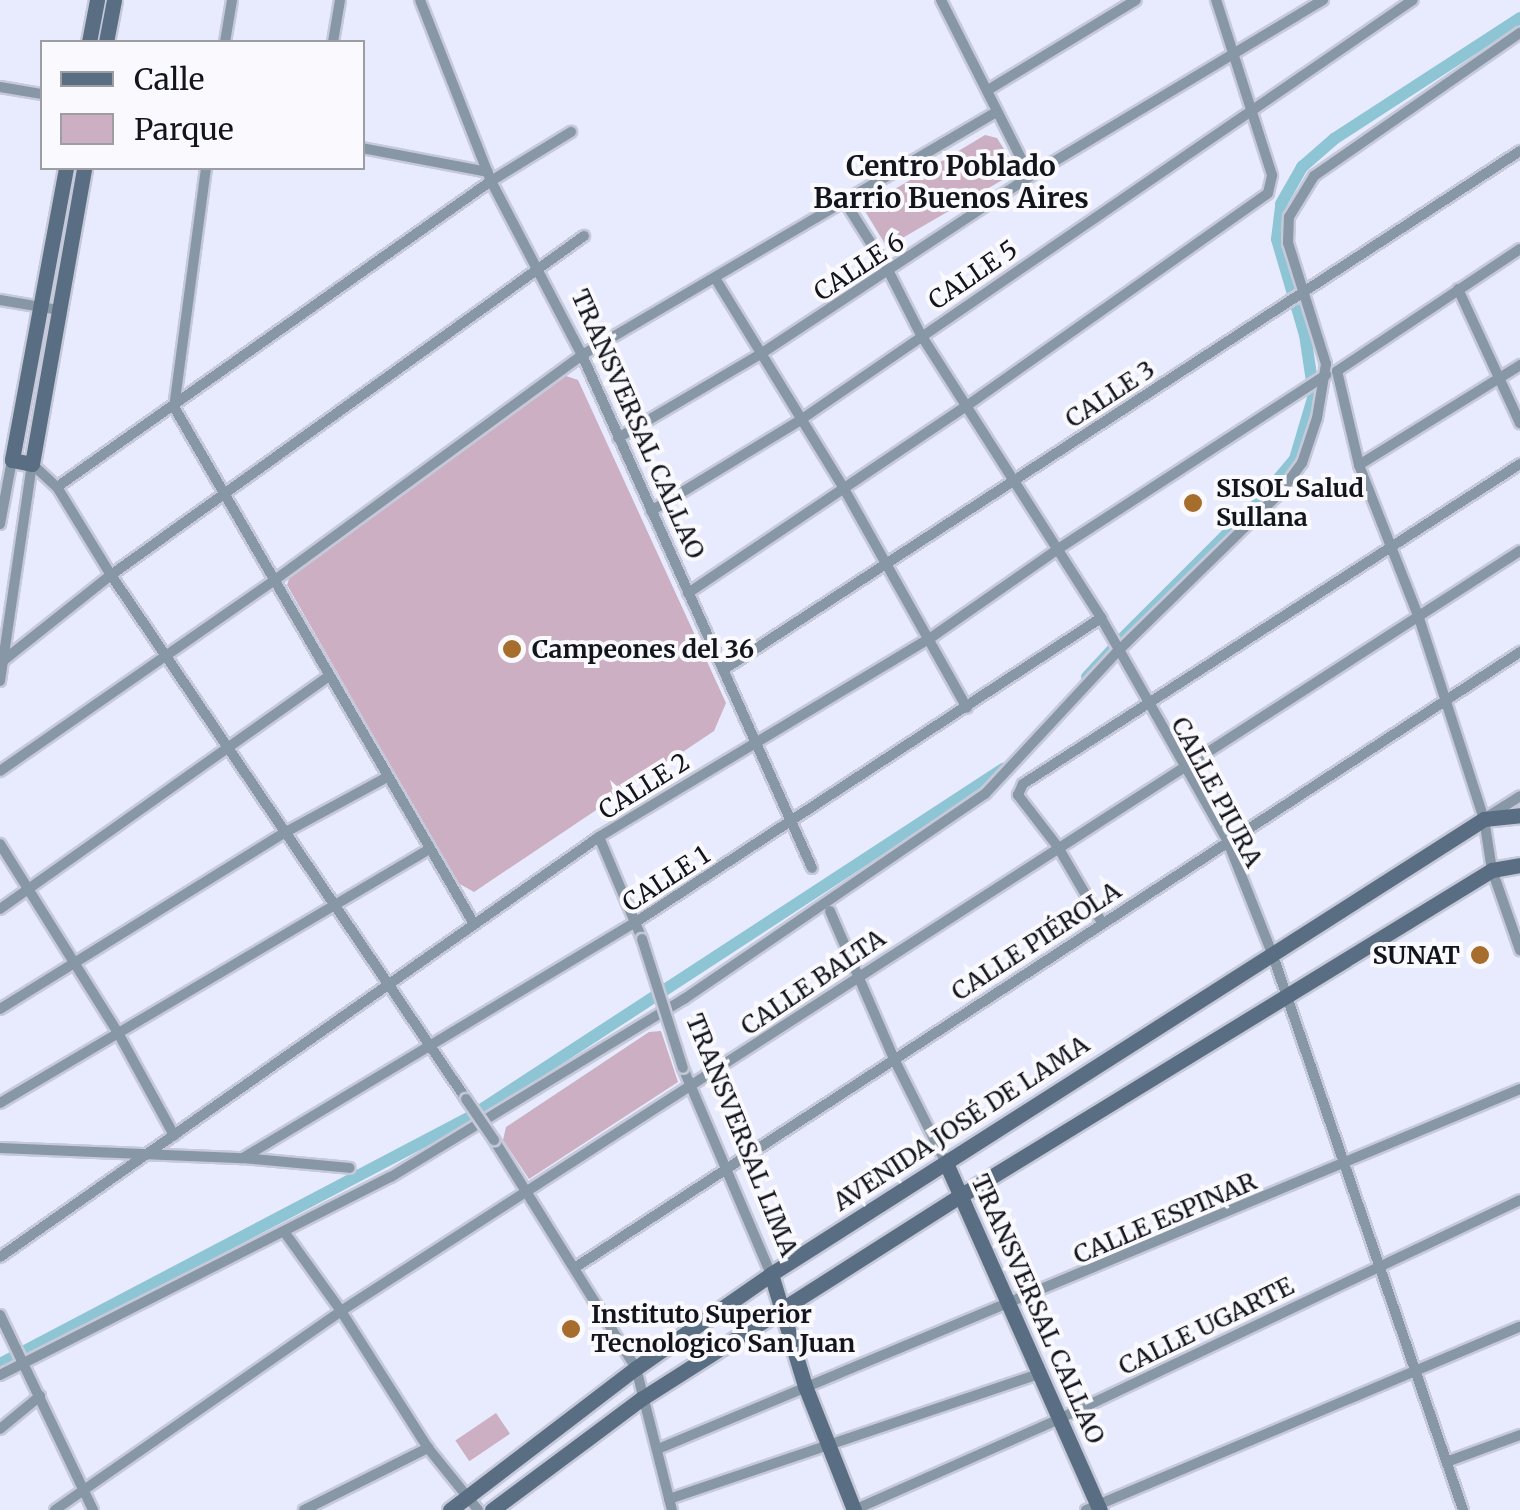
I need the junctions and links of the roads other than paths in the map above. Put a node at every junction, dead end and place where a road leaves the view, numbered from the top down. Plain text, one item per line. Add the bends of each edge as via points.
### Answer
1 (97, 0) edge
2 (114, 0) edge
3 (232, 0) edge
4 (340, 0) edge
5 (420, 0) edge
6 (1136, 0) edge
7 (1216, 0) edge
8 (1323, 0) edge
9 (1413, 0) edge
10 (945, 2) edge
11 (1520, 33) edge
12 (89, 40) edge
13 (106, 40) edge
14 (226, 40) edge
15 (333, 40) edge
16 (1234, 56) junction
17 (0, 87) edge
18 (988, 90) junction
19 (40, 94) edge
20 (1250, 109) junction
21 (997, 112) junction
22 (571, 132) dead end
23 (365, 149) edge
24 (1520, 151) edge
25 (66, 170) edge
26 (84, 170) edge
27 (206, 170) edge
28 (490, 176) junction
29 (1030, 176) junction
30 (844, 202) junction
31 (584, 236) dead end
32 (1520, 250) edge
33 (538, 266) junction
34 (889, 272) junction
35 (715, 278) junction
36 (1458, 289) junction
37 (1302, 292) junction
38 (0, 300) edge
39 (41, 307) junction
40 (59, 310) junction
41 (921, 334) junction
42 (582, 355) junction
43 (759, 355) junction
44 (1520, 366) edge
45 (1326, 375) junction
46 (1497, 379) junction
47 (968, 405) junction
48 (174, 407) junction
49 (800, 420) junction
50 (1520, 423) edge
51 (618, 438) junction
52 (12, 460) junction
53 (32, 464) junction
54 (1360, 464) junction
55 (1520, 464) edge
56 (1013, 481) junction
57 (57, 487) junction
58 (843, 487) junction
59 (225, 494) junction
60 (2, 500) edge
61 (651, 511) junction
62 (0, 524) edge
63 (1392, 548) junction
64 (1058, 549) junction
65 (1520, 551) edge
66 (886, 563) junction
67 (111, 574) junction
68 (272, 582) junction
69 (688, 594) junction
70 (1101, 618) junction
71 (1419, 618) junction
72 (929, 640) junction
73 (1117, 652) junction
74 (1520, 652) edge
75 (166, 657) junction
76 (4, 660) junction
77 (723, 670) junction
78 (329, 676) junction
79 (0, 681) edge
80 (1446, 700) junction
81 (1146, 704) junction
82 (967, 708) junction
83 (754, 742) junction
84 (227, 748) junction
85 (1184, 766) junction
86 (0, 771) edge
87 (387, 777) junction
88 (1520, 796) edge
89 (1520, 815) edge
90 (1484, 819) junction
91 (792, 821) junction
92 (284, 832) junction
93 (599, 837) junction
94 (1228, 842) junction
95 (0, 844) edge
96 (1058, 847) junction
97 (428, 850) junction
98 (1520, 865) edge
99 (812, 868) dead end
100 (1492, 870) junction
101 (31, 891) junction
102 (338, 905) junction
103 (0, 909) edge
104 (830, 911) dead end
105 (1101, 921) junction
106 (636, 922) junction
107 (474, 924) junction
108 (1520, 950) edge
109 (1272, 954) junction
110 (74, 961) junction
111 (858, 976) junction
112 (390, 987) junction
113 (1287, 998) junction
114 (0, 1009) edge
115 (117, 1031) junction
116 (430, 1048) junction
117 (894, 1060) junction
118 (690, 1088) junction
119 (1520, 1089) edge
120 (0, 1103) edge
121 (174, 1135) junction
122 (0, 1148) edge
123 (152, 1155) junction
124 (242, 1158) junction
125 (946, 1162) junction
126 (1344, 1164) junction
127 (726, 1167) junction
128 (350, 1168) dead end
129 (529, 1190) junction
130 (960, 1196) junction
131 (1520, 1200) edge
132 (285, 1233) junction
133 (0, 1257) edge
134 (1380, 1266) junction
135 (576, 1267) junction
136 (770, 1274) junction
137 (1009, 1306) junction
138 (341, 1311) junction
139 (781, 1311) junction
140 (0, 1315) edge
141 (1520, 1327) edge
142 (26, 1362) junction
143 (636, 1368) junction
144 (1418, 1368) junction
145 (1039, 1374) junction
146 (0, 1375) edge
147 (805, 1386) junction
148 (40, 1396) junction
149 (641, 1399) junction
150 (1059, 1419) junction
151 (0, 1429) edge
152 (1520, 1435) edge
153 (830, 1445) junction
154 (428, 1448) junction
155 (658, 1449) junction
156 (1449, 1461) junction
157 (84, 1490) junction
158 (472, 1504) edge
159 (671, 1504) edge
160 (1095, 1508) edge
161 (55, 1510) edge
162 (93, 1510) edge
163 (304, 1510) edge
164 (450, 1510) edge
165 (492, 1510) edge
166 (854, 1510) edge
167 (1463, 1510) edge

1 - 12 main road
2 - 13 main road
3 - 14 street
4 - 15 street
5 - 28 street, TRANSVERSAL CALLAO
6 - 18 street
7 - 16 street
8 - 16 street, CALLE 6
9 - 20 street, CALLE 5
10 - 18 street
11 - 37 street via 1314,176 1289,217 1288,243
16 - 20 street
16 - 29 street, CALLE 6
17 - 19 street
18 - 21 street
20 - 41 street, CALLE 5
20 - 47 street via 1272,175 1273,186 1260,201
21 - 29 street
21 - 30 street
22 - 28 street
23 - 28 street
24 - 37 street, CALLE 3
25 - 39 main road
26 - 40 main road
27 - 48 street
28 - 33 street, TRANSVERSAL CALLAO
28 - 48 street
29 - 34 street, CALLE 6
30 - 34 street, CALLE PIURA
30 - 35 street
31 - 33 street
32 - 36 street
33 - 42 street, TRANSVERSAL CALLAO
33 - 59 street
34 - 41 street, CALLE PIURA
34 - 43 street, CALLE 6
35 - 42 street
35 - 43 street
36 - 46 street
36 - 54 street via 1343,363 1337,380
37 - 45 street
37 - 56 street, CALLE 3
38 - 39 street
39 - 40 street
39 - 52 main road
40 - 53 main road
41 - 47 street, CALLE PIURA
41 - 49 street, CALLE 5
42 - 51 street, TRANSVERSAL CALLAO
42 - 68 street
43 - 49 street
43 - 51 street, CALLE 6
44 - 46 street
45 - 64 street, CALLE 2
45 - 73 street via 1310,446 1280,492
46 - 50 street
46 - 54 street
47 - 56 street, CALLE PIURA
47 - 58 street
48 - 57 street
48 - 59 street
49 - 58 street
49 - 61 street, CALLE 5
51 - 61 street, TRANSVERSAL CALLAO
52 - 53 main road
52 - 60 street
53 - 57 street
53 - 76 street
54 - 63 street
55 - 63 street
56 - 64 street, CALLE PIURA
56 - 66 street, CALLE 3
57 - 67 street
58 - 66 street
58 - 69 street
59 - 67 street
59 - 68 street
60 - 62 street
61 - 69 street, TRANSVERSAL CALLAO
63 - 71 street
63 - 81 street
64 - 70 street, CALLE PIURA
64 - 72 street, CALLE 2
65 - 71 street, CALLE BALTA
66 - 72 street
66 - 77 street, CALLE 3
67 - 75 street
67 - 76 street
68 - 75 street
68 - 78 street
69 - 77 street, TRANSVERSAL CALLAO
70 - 73 street, CALLE PIURA
70 - 82 street, CALLE 1
71 - 80 street
71 - 85 street, CALLE BALTA
72 - 82 street
72 - 83 street, CALLE 2
73 - 81 street, CALLE PIURA
73 - 132 street via 1011,770 953,816 684,999 391,1177
74 - 80 street, CALLE PIÉROLA
75 - 84 street
75 - 86 street
76 - 79 street
77 - 83 street, TRANSVERSAL CALLAO
78 - 84 street
78 - 87 street
80 - 90 street
80 - 94 street, CALLE PIÉROLA
81 - 85 street, CALLE PIURA
81 - 96 street via 1023,784 1018,794
82 - 91 street, CALLE 1
83 - 91 street, TRANSVERSAL CALLAO
83 - 93 street, CALLE 2
84 - 92 street
84 - 101 street
85 - 94 street, CALLE PIURA
85 - 96 street, CALLE BALTA
87 - 92 street
87 - 97 street
88 - 90 street
89 - 90 main road, AVENIDA JOSÉ DE LAMA
90 - 100 street
90 - 109 main road, AVENIDA JOSÉ DE LAMA
91 - 99 street, TRANSVERSAL CALLAO
91 - 106 street, CALLE 1
92 - 102 street
92 - 110 street
93 - 106 street, TRANSVERSAL LIMA
93 - 107 street, CALLE 2
94 - 105 street, CALLE PIÉROLA
94 - 109 street, CALLE PIURA
95 - 101 street
96 - 105 street
96 - 111 street, CALLE BALTA
97 - 102 street
97 - 107 street
98 - 100 main road
100 - 108 street
100 - 113 main road
101 - 103 street
101 - 110 street
102 - 112 street
102 - 115 street
104 - 111 street, TRANSVERSAL CALLAO
105 - 117 street, CALLE PIÉROLA
106 - 116 street, CALLE 1
106 - 118 street, TRANSVERSAL LIMA, bridge
107 - 112 street, CALLE 2
109 - 113 street, CALLE PIURA
109 - 125 main road, AVENIDA JOSÉ DE LAMA
110 - 114 street
110 - 115 street
111 - 117 street, TRANSVERSAL CALLAO
111 - 118 street, CALLE BALTA
112 - 116 street
112 - 121 street, CALLE 2
113 - 126 street, CALLE PIURA
113 - 130 main road
115 - 120 street
115 - 121 street
116 - 124 street, CALLE 1
116 - 129 street, bridge
117 - 125 street, TRANSVERSAL CALLAO
117 - 127 street, CALLE PIÉROLA
118 - 127 street, TRANSVERSAL LIMA
118 - 129 street, CALLE BALTA
119 - 126 street, CALLE ESPINAR
121 - 123 street, CALLE 2
122 - 123 street
123 - 124 street
123 - 133 street, CALLE 2
124 - 128 street
125 - 130 main road, TRANSVERSAL CALLAO
125 - 136 main road, AVENIDA JOSÉ DE LAMA
126 - 134 street, CALLE PIURA
126 - 137 street, CALLE ESPINAR
127 - 135 street, CALLE PIÉROLA
127 - 136 street, TRANSVERSAL LIMA
129 - 135 street
129 - 138 street, CALLE BALTA
130 - 137 main road, TRANSVERSAL CALLAO
130 - 139 main road
131 - 134 street, CALLE UGARTE
132 - 138 street
132 - 142 street
134 - 144 street, CALLE PIURA
134 - 150 street, CALLE UGARTE
135 - 143 street
136 - 139 main road, TRANSVERSAL LIMA
136 - 143 main road, AVENIDA JOSÉ DE LAMA
137 - 145 main road, TRANSVERSAL CALLAO
137 - 147 street, CALLE ESPINAR
138 - 154 street
138 - 157 street, CALLE BALTA
139 - 147 main road, TRANSVERSAL LIMA
139 - 149 main road
140 - 142 street
141 - 144 street
142 - 146 street
142 - 148 street
143 - 149 street
143 - 158 main road, AVENIDA JOSÉ DE LAMA
144 - 156 street, CALLE PIURA
144 - 160 street
145 - 150 main road, TRANSVERSAL CALLAO
145 - 153 street
147 - 153 main road, TRANSVERSAL LIMA
147 - 155 street, CALLE ESPINAR
148 - 151 street
148 - 157 street
149 - 155 street
149 - 165 main road
150 - 160 main road, TRANSVERSAL CALLAO
150 - 166 street, CALLE UGARTE
152 - 156 street
153 - 159 street
153 - 166 main road, TRANSVERSAL LIMA
154 - 158 street
154 - 163 street
155 - 159 street
156 - 167 street, CALLE PIURA
157 - 161 street, CALLE BALTA
157 - 162 street
158 - 164 main road, AVENIDA JOSÉ DE LAMA

